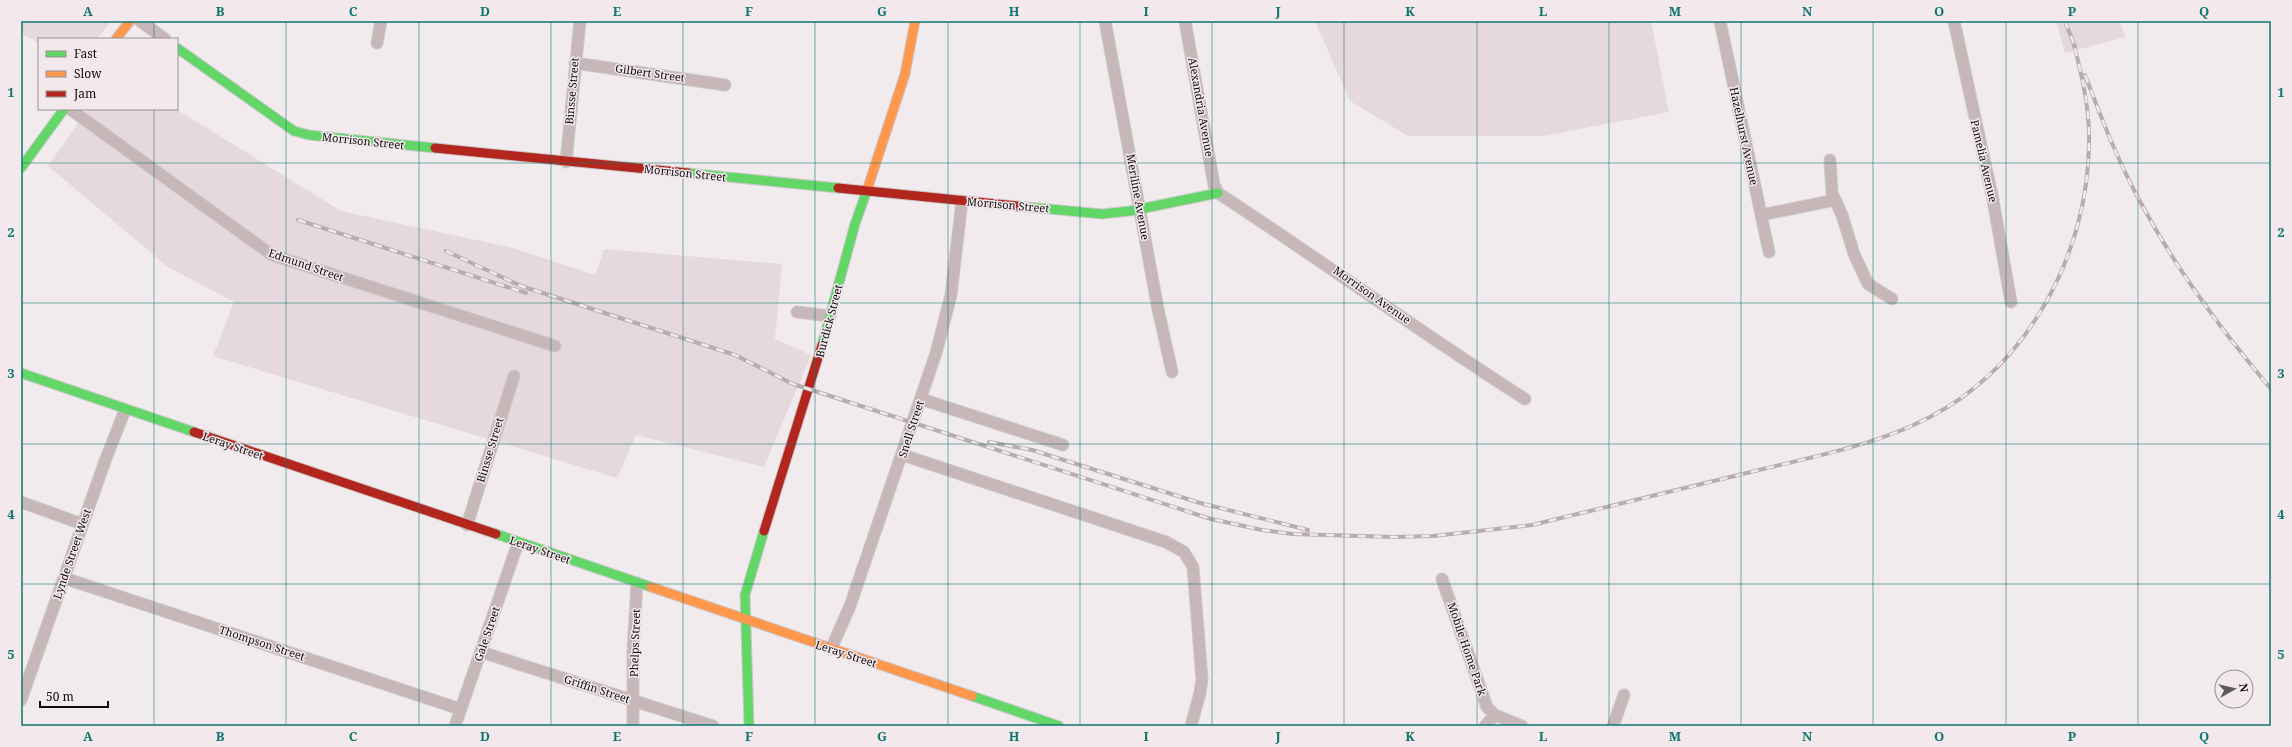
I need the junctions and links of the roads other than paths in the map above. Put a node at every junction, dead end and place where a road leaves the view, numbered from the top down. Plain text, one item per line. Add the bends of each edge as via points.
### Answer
1 (130, 21) edge
2 (140, 21) edge
3 (381, 21) edge
4 (580, 21) edge
5 (915, 21) edge
6 (1106, 21) edge
7 (1185, 21) edge
8 (1720, 21) edge
9 (1954, 21) edge
10 (117, 38) edge
11 (164, 38) edge
12 (377, 43) dead end
13 (178, 49) edge
14 (575, 63) junction
15 (725, 85) dead end
16 (63, 110) edge
17 (71, 110) edge
18 (1830, 160) dead end
19 (566, 162) junction
20 (21, 168) edge
21 (866, 191) junction
22 (1218, 192) junction
23 (1834, 200) junction
24 (962, 201) junction
25 (1141, 208) junction
26 (1761, 215) junction
27 (1769, 252) dead end
28 (1892, 299) dead end
29 (2011, 302) dead end
30 (797, 312) dead end
31 (830, 316) junction
32 (555, 346) dead end
33 (1172, 372) dead end
34 (21, 373) edge
35 (514, 376) dead end
36 (921, 399) junction
37 (1525, 399) dead end
38 (125, 410) junction
39 (1063, 445) dead end
40 (902, 455) junction
41 (21, 502) edge
42 (82, 524) junction
43 (467, 525) junction
44 (518, 543) junction
45 (64, 578) junction
46 (1442, 579) dead end
47 (637, 584) junction
48 (747, 622) junction
49 (831, 649) junction
50 (481, 652) junction
51 (1624, 694) dead end
52 (21, 700) edge
53 (633, 701) junction
54 (460, 709) junction
55 (1495, 715) junction
56 (455, 726) edge
57 (633, 726) edge
58 (713, 726) edge
59 (749, 726) edge
60 (1059, 726) edge
61 (1191, 726) edge
62 (1485, 726) edge
63 (1522, 726) edge
64 (1613, 726) edge

1 - 10 street
2 - 11 street
3 - 12 street
4 - 14 street, Binsse Street
5 - 21 street, Burdick Street via 905,74
6 - 25 street, Meriline Avenue
7 - 22 street, Alexandria Avenue via 1214,185
8 - 26 street, Hazelhurst Avenue
9 - 29 street, Pamelia Avenue via 1993,200
13 - 19 street, Morrison Street via 294,131 309,135
14 - 15 street, Gilbert Street
14 - 19 street, Binsse Street
16 - 20 street
17 - 32 street, Edmund Street via 272,255
18 - 23 street
19 - 21 street, Morrison Street
21 - 24 street, Morrison Street
21 - 31 street, Burdick Street
22 - 25 street, Morrison Street
22 - 37 street, Morrison Avenue via 1377,298 1459,357
23 - 26 street
23 - 28 street via 1868,284
24 - 25 street, Morrison Street via 1102,214
24 - 36 street, Snell Street via 950,295 936,353
25 - 33 street, Meriline Avenue via 1158,309
26 - 27 street, Hazelhurst Avenue
30 - 31 street
31 - 48 street, Burdick Street via 810,390 746,586
34 - 38 street, Leray Street
35 - 43 street, Binsse Street
36 - 39 street
36 - 40 street, Snell Street
38 - 42 street, Lynde Street West
38 - 43 street, Leray Street
40 - 49 street, Snell Street via 850,606
40 - 61 street via 1166,542 1184,552 1193,567 1202,679
41 - 42 street
42 - 45 street, Lynde Street West
43 - 44 street, Leray Street
44 - 47 street, Leray Street
44 - 50 street, Gale Street
45 - 52 street, Lynde Street West
45 - 54 street, Thompson Street
46 - 55 street, Mobile Home Park via 1487,707
47 - 48 street, Leray Street
47 - 53 street, Phelps Street
48 - 49 street, Leray Street
48 - 59 street, Burdick Street
49 - 60 street, Leray Street
50 - 53 street, Griffin Street
50 - 54 street, Gale Street
51 - 64 street
53 - 57 street, Phelps Street
53 - 58 street, Griffin Street
54 - 56 street, Gale Street
55 - 62 street
55 - 63 street

